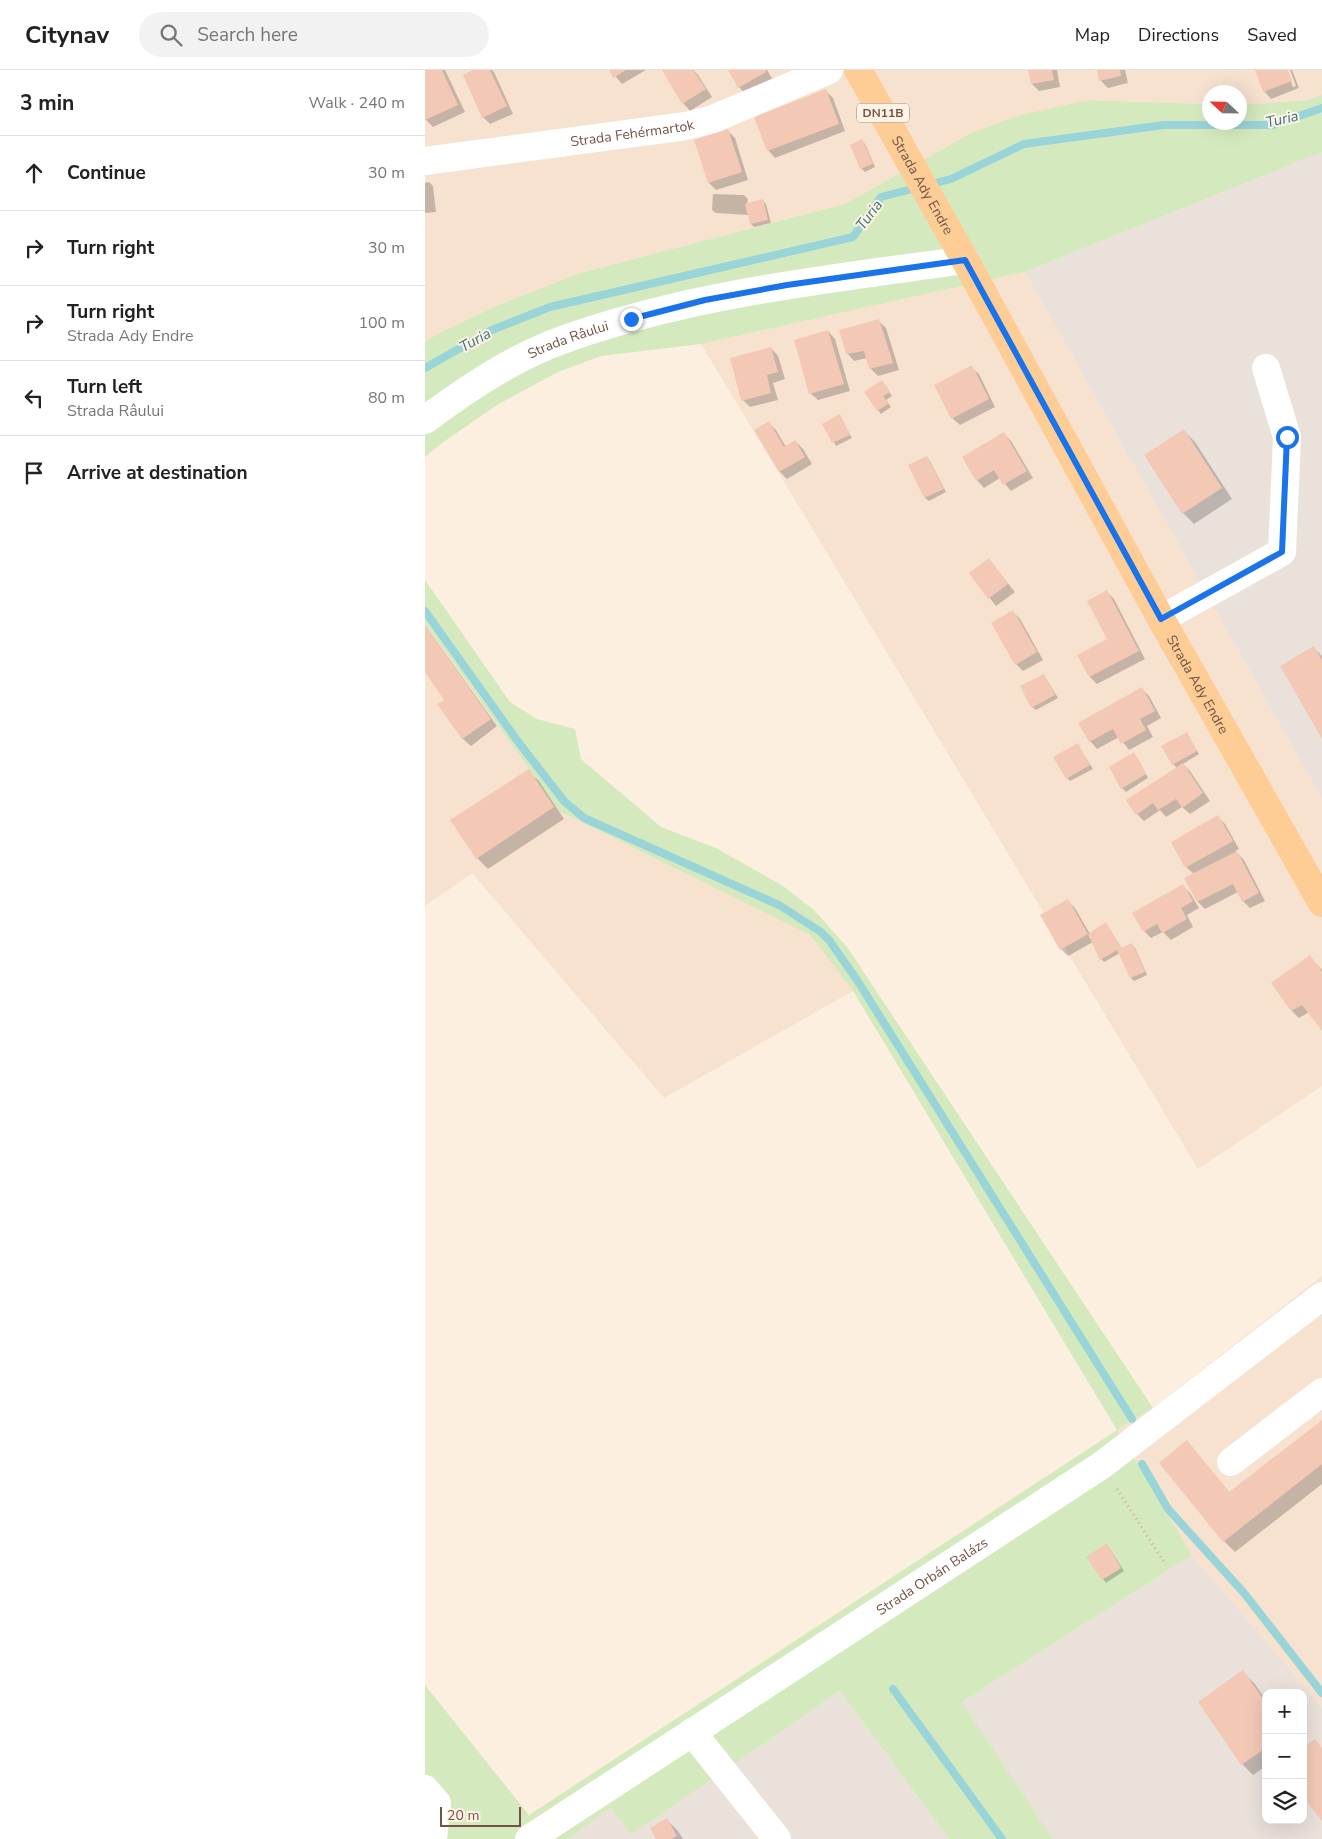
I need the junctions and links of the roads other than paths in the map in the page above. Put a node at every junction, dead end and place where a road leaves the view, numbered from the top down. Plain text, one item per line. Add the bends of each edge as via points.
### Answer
1 (829, 70) edge
2 (858, 70) edge
3 (425, 161) edge
4 (965, 260) junction
5 (1267, 368) dead end
6 (425, 420) edge
7 (1161, 619) junction
8 (1322, 903) edge
9 (1322, 1296) edge
10 (1322, 1392) edge
11 (1231, 1462) dead end
12 (692, 1732) junction
13 (425, 1789) edge
14 (433, 1839) edge
15 (529, 1839) edge
16 (777, 1839) edge

1 - 3 street, Strada Fehérmartok via 713,119 686,126
2 - 4 main road, Strada Ady Endre / DN11B
4 - 6 street, Strada Râului via 778,286 631,319 564,339 514,362 472,386
4 - 7 main road, Strada Ady Endre / DN11B
5 - 7 street via 1287,437 1282,552
7 - 8 main road, Strada Ady Endre / DN11B
9 - 12 street, Strada Orbán Balázs via 1102,1465
10 - 11 street
12 - 15 street, Strada Orbán Balázs
12 - 16 street
13 - 14 street via 437,1803

